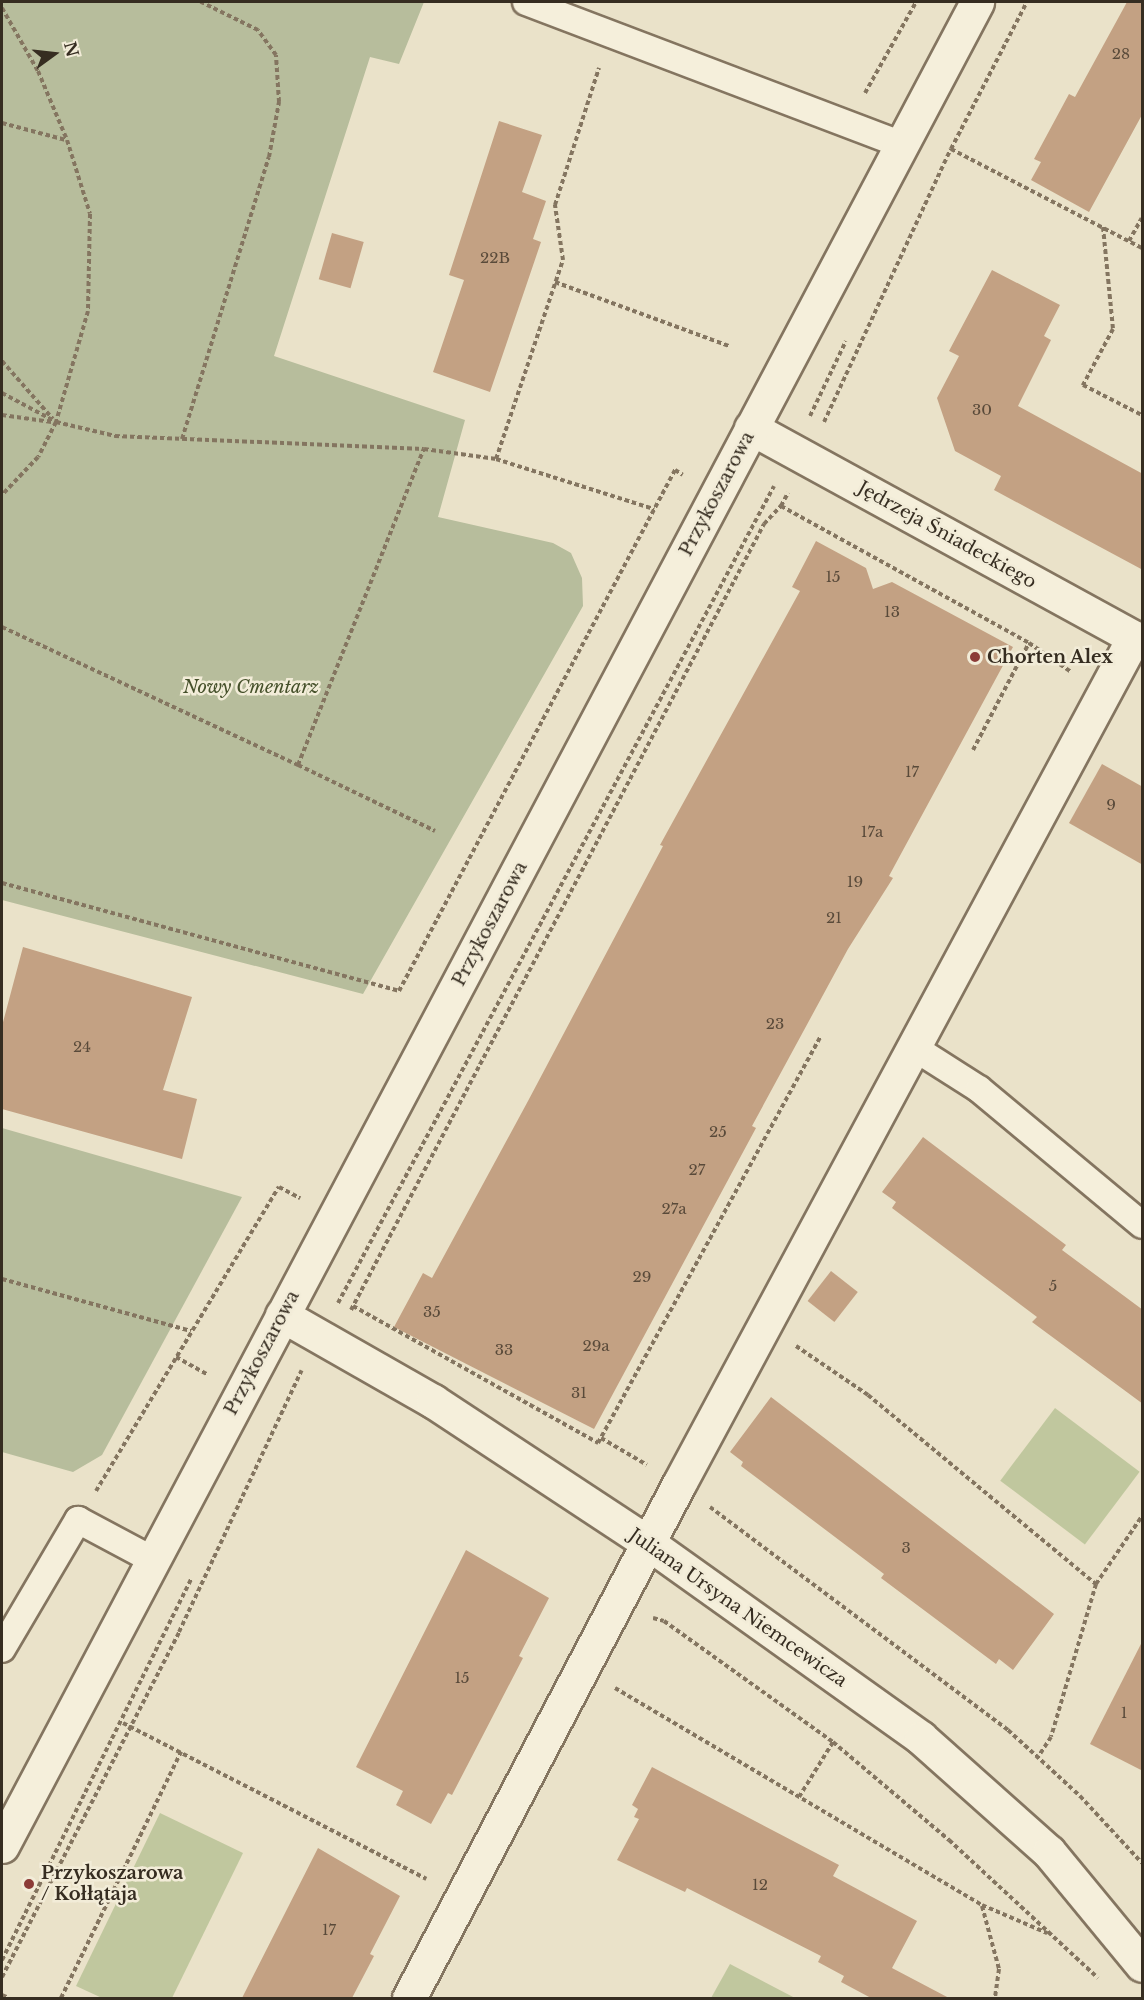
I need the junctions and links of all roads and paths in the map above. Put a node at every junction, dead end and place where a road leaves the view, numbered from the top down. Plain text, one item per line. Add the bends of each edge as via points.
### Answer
1 (201, 2) edge
2 (526, 2) edge
3 (915, 2) edge
4 (977, 2) edge
5 (1027, 2) edge
6 (2, 8) edge
7 (609, 36) junction
8 (2, 123) edge
9 (848, 125) junction
10 (67, 140) junction
11 (900, 144) junction
12 (951, 149) junction
13 (1143, 218) edge
14 (1103, 227) junction
15 (1129, 241) junction
16 (1143, 248) edge
17 (555, 282) junction
18 (848, 336) dead end
19 (729, 346) dead end
20 (2, 361) edge
21 (2, 393) edge
22 (2, 415) edge
23 (1143, 415) edge
24 (56, 422) junction
25 (751, 428) junction
26 (182, 439) junction
27 (424, 449) junction
28 (800, 454) junction
29 (496, 459) junction
30 (675, 470) dead end
31 (2, 495) edge
32 (781, 506) junction
33 (654, 509) junction
34 (2, 627) edge
35 (1138, 639) edge
36 (1029, 643) junction
37 (1102, 693) junction
38 (973, 750) dead end
39 (298, 765) junction
40 (435, 831) dead end
41 (2, 884) edge
42 (821, 1036) dead end
43 (913, 1047) junction
44 (279, 1187) dead end
45 (1143, 1225) edge
46 (2, 1279) edge
47 (353, 1306) junction
48 (282, 1315) junction
49 (191, 1330) junction
50 (327, 1339) junction
51 (792, 1344) dead end
52 (297, 1380) junction
53 (287, 1382) dead end
54 (601, 1438) junction
55 (679, 1484) junction
56 (1143, 1515) edge
57 (78, 1520) junction
58 (648, 1543) junction
59 (153, 1560) junction
60 (194, 1574) dead end
61 (1096, 1584) junction
62 (619, 1600) junction
63 (2, 1649) edge
64 (615, 1688) dead end
65 (123, 1723) junction
66 (131, 1726) junction
67 (833, 1742) junction
68 (181, 1752) junction
69 (1038, 1756) junction
70 (799, 1797) junction
71 (2, 1846) edge
72 (1143, 1863) edge
73 (434, 1882) dead end
74 (982, 1905) junction
75 (1051, 1935) junction
76 (2, 1960) edge
77 (1143, 1965) edge
78 (2, 1977) edge
79 (1104, 1985) dead end
80 (2, 1995) edge
81 (9, 1998) edge
82 (61, 1998) edge
83 (410, 1998) edge
84 (995, 1998) edge

1 - 26 path via 258,30 276,55 279,102 269,157
2 - 7 lane
3 - 9 path
4 - 11 street, Przykoszarowa
5 - 12 path
6 - 10 path via 38,70
7 - 9 lane
7 - 17 path via 555,205 563,260
8 - 10 path
9 - 11 lane
10 - 24 path via 90,214 88,311
11 - 25 street, Przykoszarowa
12 - 14 path
12 - 28 path
13 - 15 path
14 - 15 path
14 - 23 path via 1113,329 1083,385
15 - 16 path
17 - 19 path
17 - 29 path
18 - 28 path
20 - 24 path
21 - 24 path
22 - 24 path
24 - 26 path via 115,436
24 - 31 path via 38,457
25 - 28 street, Jędrzeja Śniadeckiego
25 - 48 street, Przykoszarowa
26 - 27 path
27 - 29 path
27 - 39 path
28 - 32 path
28 - 35 street, Jędrzeja Śniadeckiego
28 - 50 path
29 - 33 path
30 - 33 path
32 - 36 path
32 - 47 path via 764,524
33 - 41 path via 399,991
34 - 39 path
35 - 37 street
36 - 37 path
36 - 38 path
37 - 43 street
39 - 40 path
42 - 54 path
43 - 45 lane via 979,1089
43 - 55 street
44 - 49 path
46 - 49 path
47 - 50 path
47 - 54 path via 598,1443
48 - 50 street, Juliana Ursyna Niemcewicza
48 - 59 street, Przykoszarowa
49 - 57 path
50 - 52 path
50 - 52 path via 315,1376
50 - 58 street, Juliana Ursyna Niemcewicza via 433,1401
51 - 61 path via 868,1395
52 - 53 path
52 - 66 path
54 - 55 path
55 - 58 street
55 - 69 path via 885,1635
56 - 61 path
57 - 59 lane
57 - 63 lane
58 - 62 street
58 - 77 street, Juliana Ursyna Niemcewicza via 921,1738 1049,1852
59 - 71 street, Przykoszarowa
60 - 65 path
61 - 69 path via 1051,1737
62 - 67 path via 664,1621
62 - 83 street
64 - 70 path
65 - 66 path
65 - 76 path
66 - 68 path
66 - 78 path
67 - 70 path
67 - 75 path via 949,1840
68 - 73 path
68 - 82 path
69 - 72 path
70 - 74 path
74 - 75 path
74 - 84 path via 999,1969
75 - 79 path
80 - 81 path

